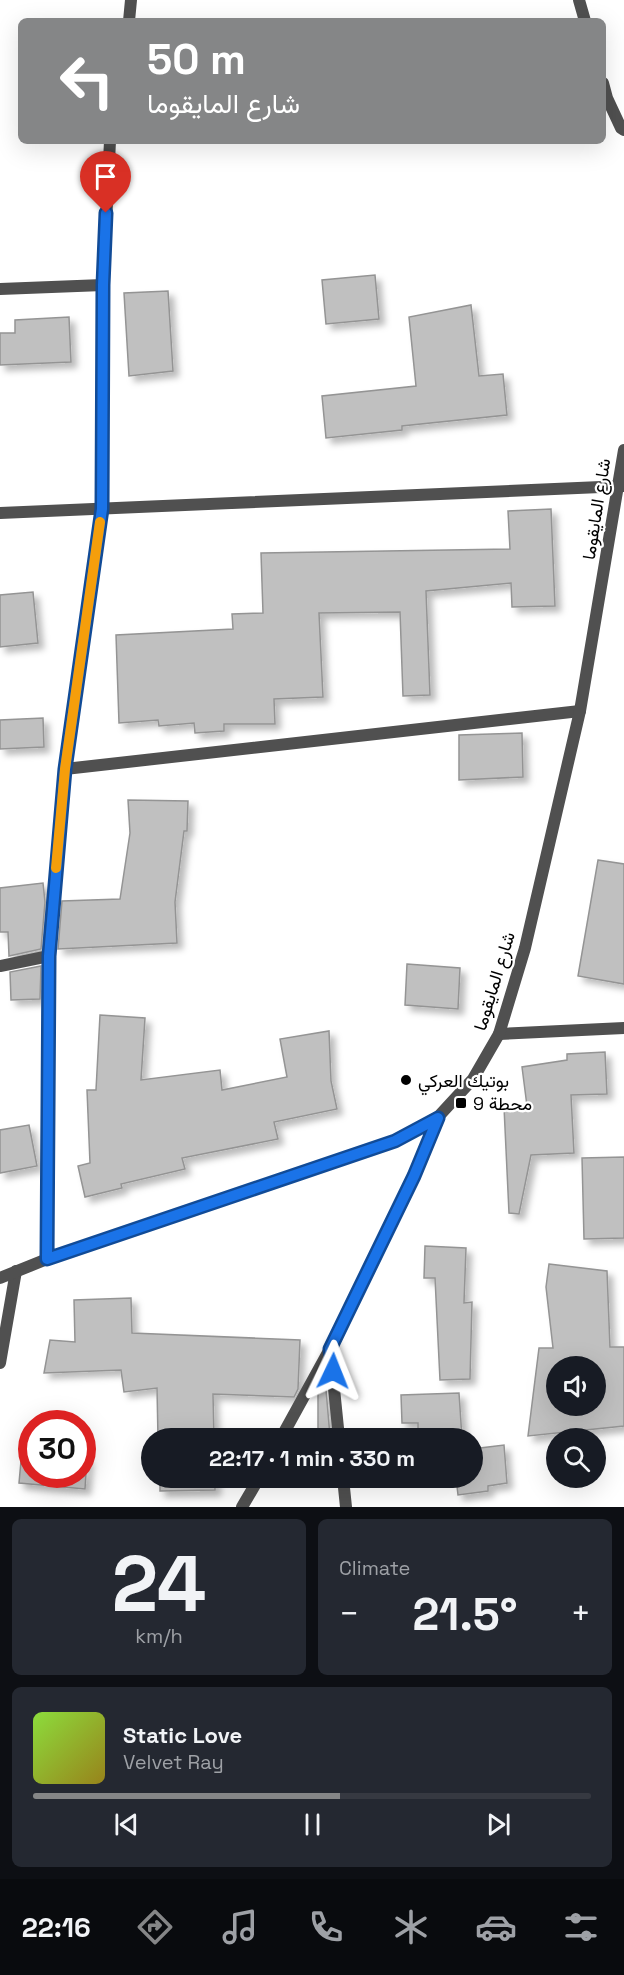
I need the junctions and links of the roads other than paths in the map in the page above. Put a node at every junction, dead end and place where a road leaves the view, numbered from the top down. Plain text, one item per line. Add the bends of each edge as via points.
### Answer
1 (131, 0) edge
2 (579, 0) edge
3 (129, 18) edge
4 (584, 18) edge
5 (606, 92) edge
6 (624, 130) edge
7 (110, 144) edge
8 (103, 285) junction
9 (0, 289) edge
10 (624, 450) edge
11 (620, 486) edge
12 (102, 509) junction
13 (0, 513) edge
14 (580, 711) junction
15 (65, 769) junction
16 (49, 956) junction
17 (0, 966) edge
18 (624, 1028) edge
19 (499, 1034) junction
20 (438, 1118) junction
21 (47, 1259) junction
22 (16, 1271) junction
23 (0, 1278) edge
24 (330, 1349) junction
25 (0, 1362) edge
26 (286, 1428) edge
27 (338, 1428) edge
28 (253, 1488) edge
29 (344, 1488) edge
30 (242, 1507) edge
31 (346, 1507) edge

1 - 3 street
2 - 4 street
5 - 6 street
7 - 8 street
8 - 9 street
8 - 12 street
10 - 11 street, شارع المايقوما
11 - 12 street
11 - 14 street, شارع المايقوما
12 - 13 street
12 - 15 street
14 - 15 street
14 - 19 street, شارع المايقوما via 525,948
15 - 16 street
16 - 17 street
16 - 21 street
18 - 19 street
19 - 20 street, شارع المايقوما via 473,1079
20 - 21 street, شارع المايقوما via 395,1141
20 - 24 street
21 - 22 street, شارع المايقوما
22 - 23 street, شارع المايقوما
22 - 25 street
24 - 26 street
24 - 27 street
28 - 30 street
29 - 31 street

